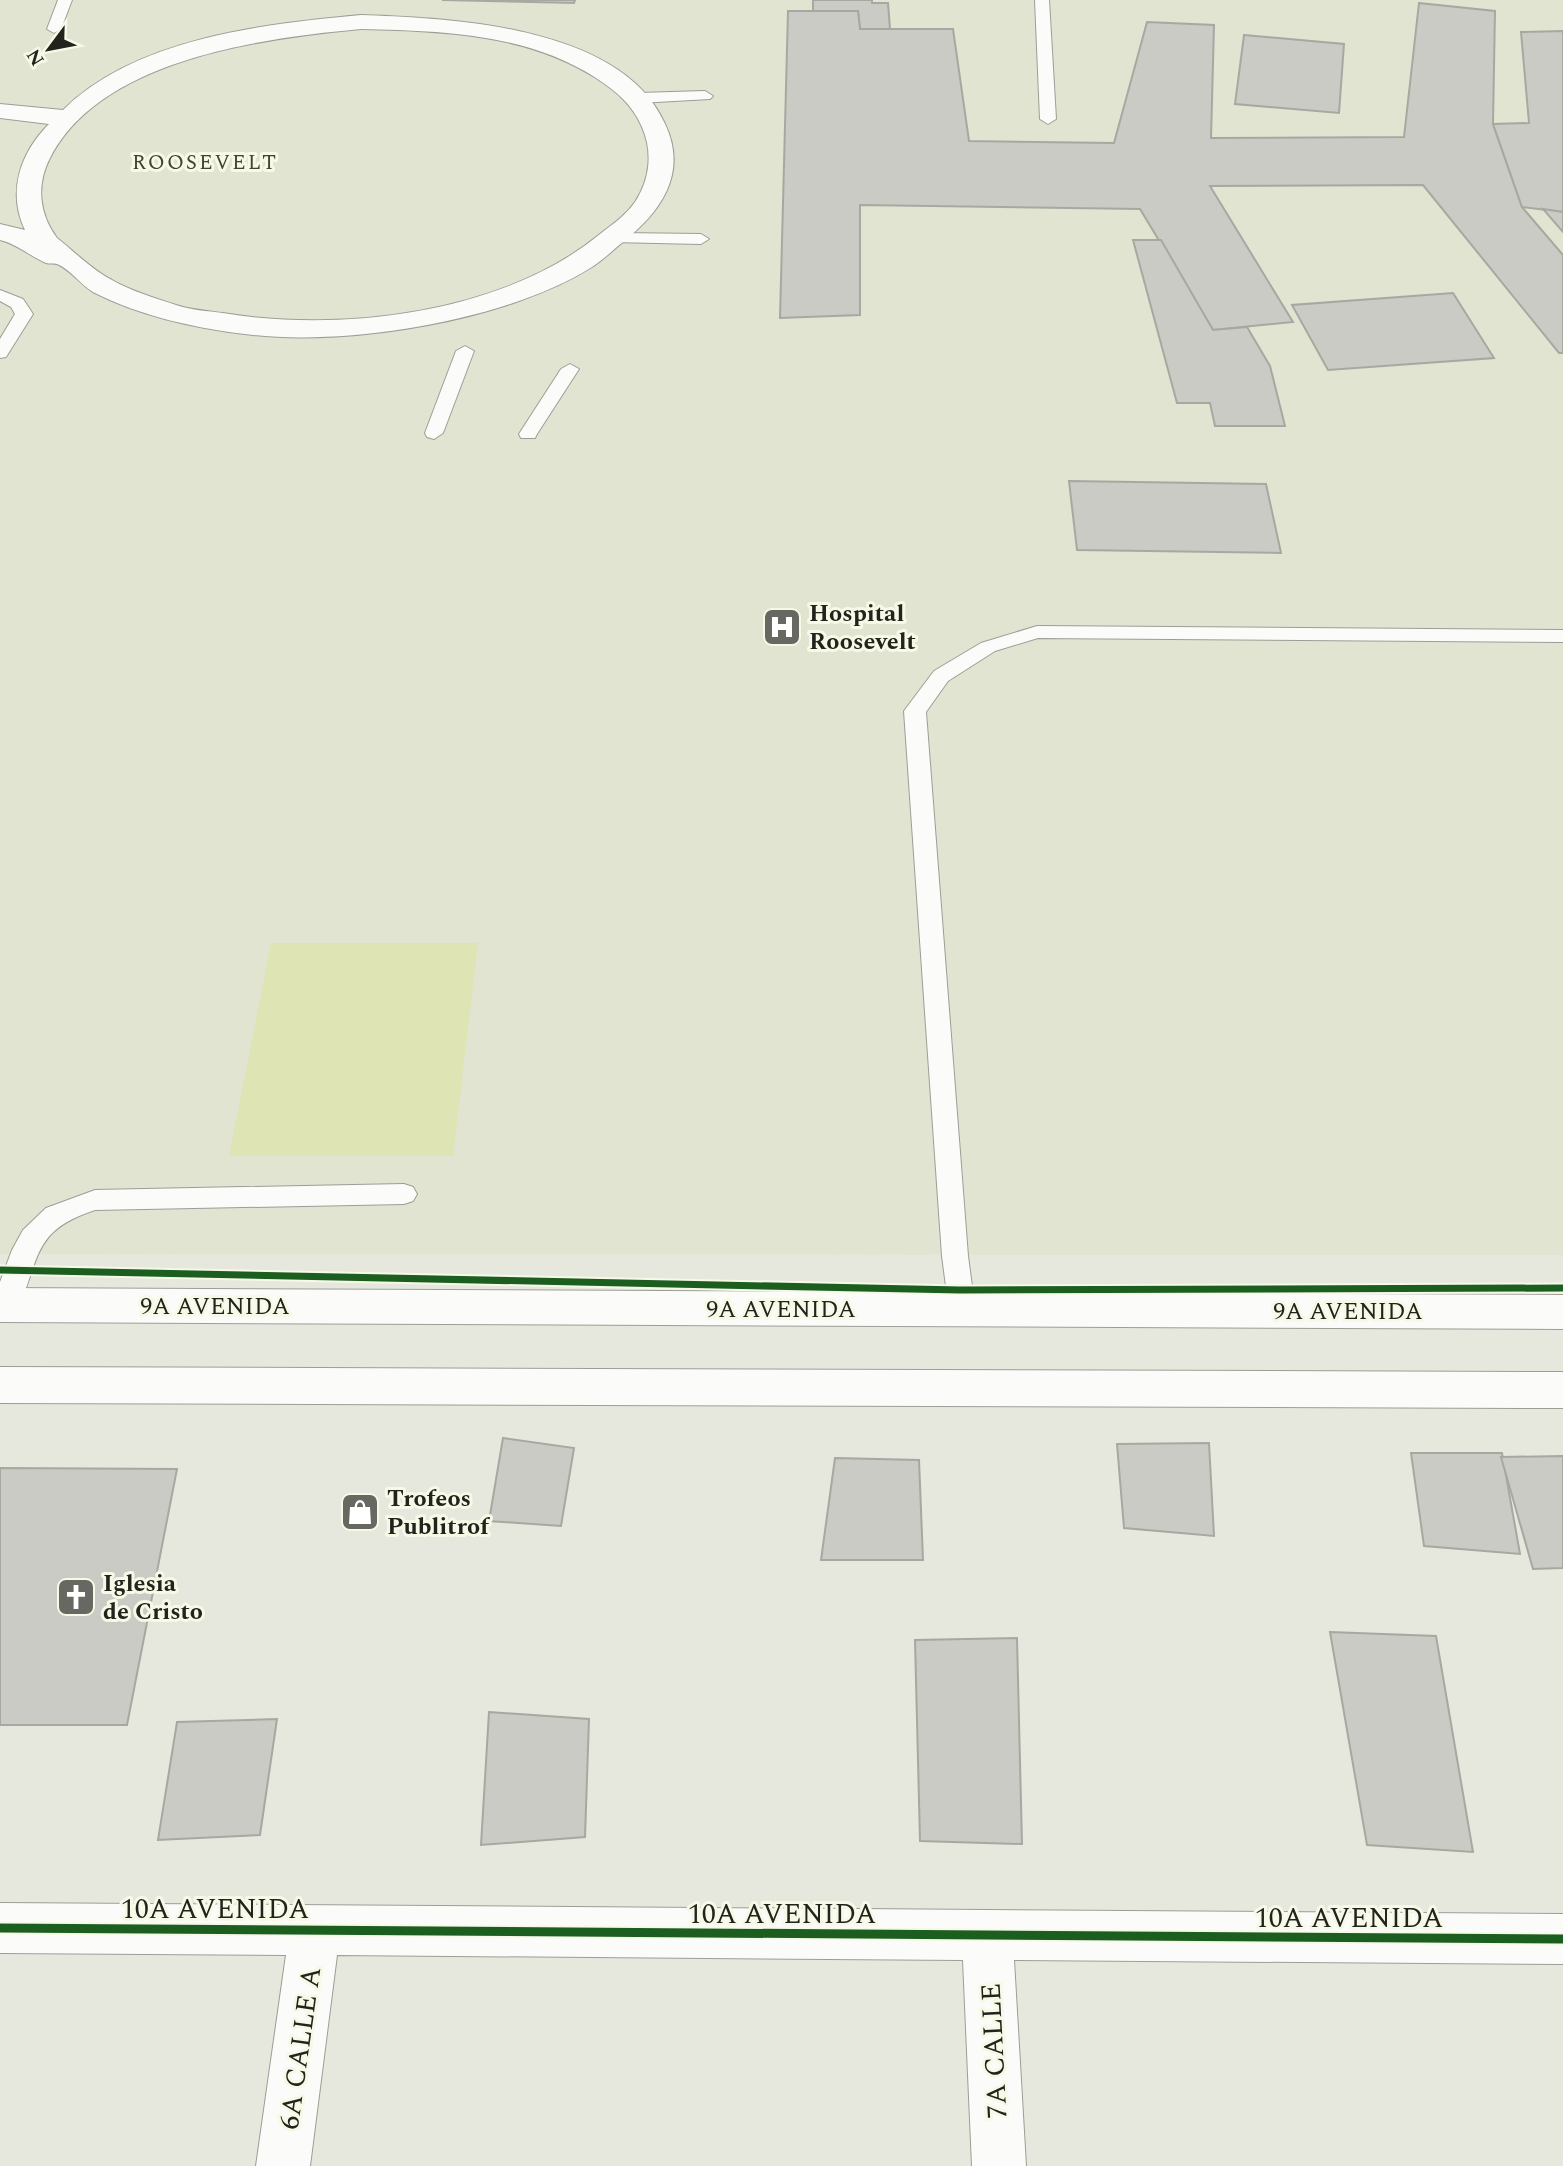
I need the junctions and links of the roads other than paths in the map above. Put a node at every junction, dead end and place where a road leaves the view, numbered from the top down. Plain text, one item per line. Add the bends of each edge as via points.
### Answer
1 (65, 0) edge
2 (1042, 0) edge
3 (54, 29) dead end
4 (705, 96) dead end
5 (638, 97) junction
6 (0, 111) edge
7 (65, 118) junction
8 (1048, 119) dead end
9 (0, 232) edge
10 (618, 238) junction
11 (701, 239) dead end
12 (66, 264) junction
13 (0, 295) edge
14 (465, 351) dead end
15 (0, 353) edge
16 (570, 369) dead end
17 (433, 433) dead end
18 (528, 434) dead end
19 (1563, 636) edge
20 (404, 1194) dead end
21 (3, 1305) edge
22 (962, 1310) junction
23 (1563, 1312) edge
24 (0, 1385) edge
25 (1563, 1390) edge
26 (0, 1927) edge
27 (315, 1930) junction
28 (988, 1935) junction
29 (1563, 1939) edge
30 (283, 2166) edge
31 (999, 2166) edge

1 - 3 lane
2 - 8 lane
4 - 5 lane
5 - 7 street via 601,70 541,44 430,23 362,22 292,28 225,41 163,60 109,86
5 - 10 street via 659,130 663,166 650,202
6 - 7 street
7 - 12 street via 36,154 26,192 36,230
9 - 12 street via 20,237
10 - 11 lane
10 - 12 street via 569,271 504,298 429,317 346,327 236,324 167,312 109,291
13 - 15 lane via 18,303 24,314
14 - 17 lane
16 - 18 lane
19 - 22 lane via 1037,632 988,647 941,676 915,710
20 - 21 lane via 95,1200 49,1220 22,1250
21 - 22 street, 9A AVENIDA
22 - 23 street, 9A AVENIDA
24 - 25 street
26 - 27 street, 10A AVENIDA
27 - 28 street, 10A AVENIDA
27 - 30 street, 6A CALLE A
28 - 29 street, 10A AVENIDA
28 - 31 street, 7A CALLE

